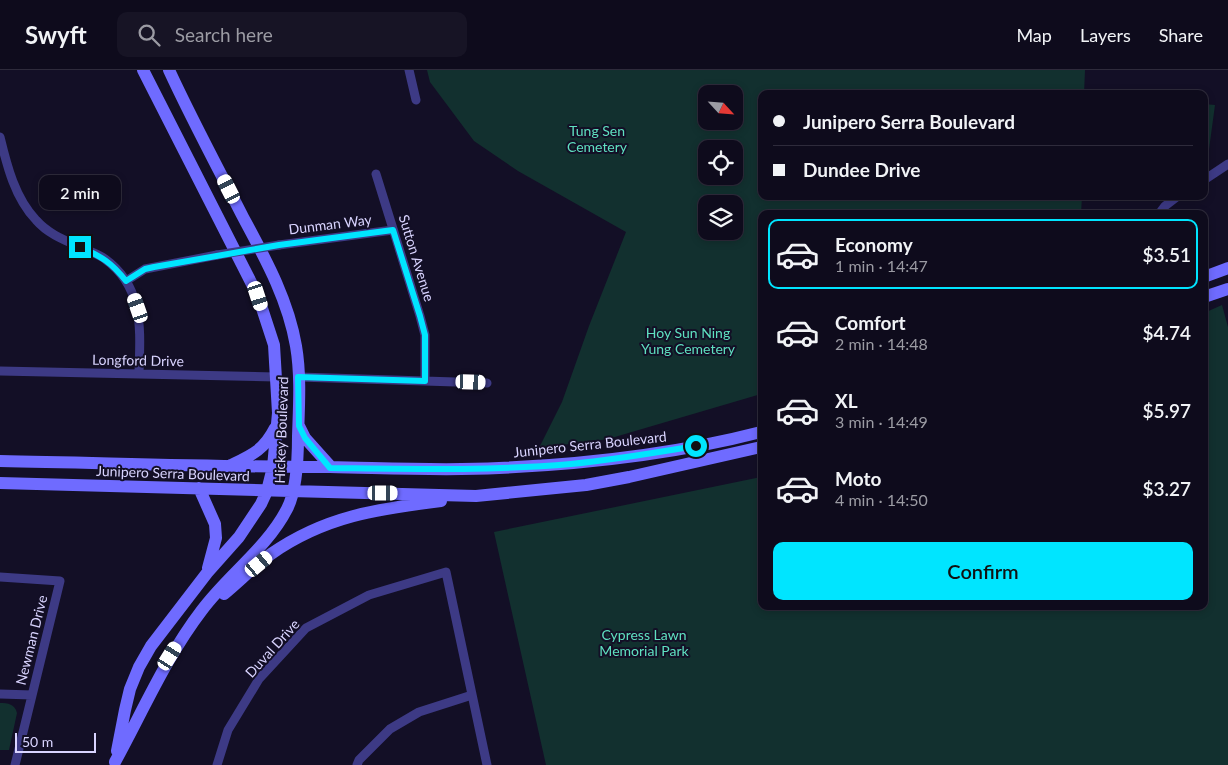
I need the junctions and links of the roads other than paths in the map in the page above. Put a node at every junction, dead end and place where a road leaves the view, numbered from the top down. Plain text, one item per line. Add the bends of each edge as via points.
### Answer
1 (143, 70) edge
2 (169, 70) edge
3 (409, 70) edge
4 (416, 100) dead end
5 (0, 137) edge
6 (1228, 164) edge
7 (376, 174) dead end
8 (1208, 177) edge
9 (1173, 200) edge
10 (1162, 210) edge
11 (393, 230) junction
12 (1228, 268) edge
13 (1208, 276) edge
14 (126, 281) junction
15 (1228, 289) edge
16 (1208, 296) edge
17 (0, 371) edge
18 (140, 374) junction
19 (276, 377) junction
20 (298, 377) junction
21 (425, 381) junction
22 (487, 383) dead end
23 (277, 423) junction
24 (299, 426) junction
25 (758, 433) edge
26 (758, 448) edge
27 (0, 461) edge
28 (229, 466) junction
29 (273, 467) junction
30 (296, 468) junction
31 (330, 468) junction
32 (0, 483) edge
33 (199, 488) junction
34 (267, 491) junction
35 (294, 492) junction
36 (476, 496) junction
37 (207, 573) junction
38 (0, 577) edge
39 (203, 608) junction
40 (0, 694) edge
41 (32, 695) junction
42 (472, 695) junction
43 (114, 764) edge
44 (16, 765) edge
45 (217, 765) edge
46 (357, 765) edge
47 (487, 765) edge

1 - 19 main road, Hickey Boulevard via 258,296 274,344
2 - 20 main road, Hickey Boulevard via 281,294 296,348
3 - 4 street
5 - 14 street via 20,198 36,220 54,236 104,258
6 - 8 street
7 - 11 street, Sutton Avenue
9 - 10 street
11 - 14 street, Dunman Way, bridge via 217,255 145,269
11 - 21 street, Sutton Avenue via 425,335
12 - 13 main road
14 - 18 street via 138,308
15 - 16 main road
17 - 18 street, Longford Drive
18 - 19 street, Longford Drive
19 - 23 main road, Hickey Boulevard
20 - 21 street
20 - 24 main road, Hickey Boulevard
21 - 22 street
23 - 28 main road via 261,449
23 - 29 main road, Hickey Boulevard
24 - 30 main road, Hickey Boulevard
24 - 31 main road
25 - 31 main road, Junipero Serra Boulevard via 668,451 572,464 489,469
26 - 36 main road, Junipero Serra Boulevard via 586,485
27 - 28 main road, Junipero Serra Boulevard
28 - 29 main road, Junipero Serra Boulevard
29 - 30 main road, Junipero Serra Boulevard
29 - 34 main road, Hickey Boulevard
30 - 31 main road, Junipero Serra Boulevard
30 - 35 main road, Hickey Boulevard
32 - 33 main road, Junipero Serra Boulevard
33 - 34 main road, Junipero Serra Boulevard
33 - 37 main road via 215,524 216,538
34 - 35 main road, Junipero Serra Boulevard
34 - 37 main road, Hickey Boulevard via 250,522
35 - 36 main road, Junipero Serra Boulevard
35 - 39 main road, Hickey Boulevard via 287,509 267,538
36 - 39 main road via 382,508 322,526 271,555
37 - 43 main road, Hickey Boulevard via 151,646 139,667 126,703
38 - 41 street, Newman Drive via 60,581
39 - 43 main road, Hickey Boulevard via 170,656
40 - 41 street
41 - 44 street, Newman Drive
42 - 45 street, Duval Drive via 446,572 369,595 306,628 259,680 228,730
42 - 46 street via 418,712 390,729
42 - 47 street

